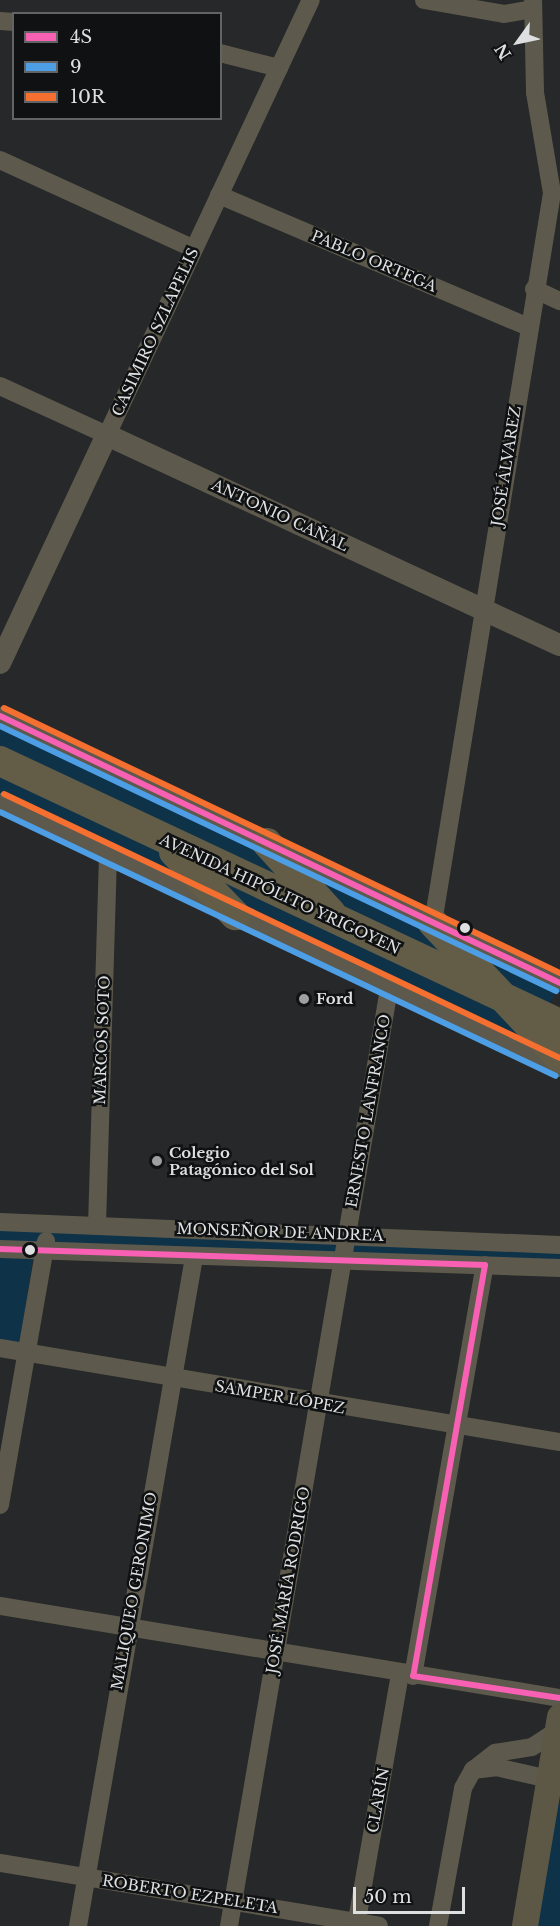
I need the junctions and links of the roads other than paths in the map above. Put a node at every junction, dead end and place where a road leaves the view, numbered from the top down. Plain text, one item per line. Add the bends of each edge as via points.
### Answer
1 (311, 0) edge
2 (424, 0) edge
3 (532, 4) edge
4 (222, 54) edge
5 (279, 68) junction
6 (0, 160) edge
7 (219, 195) junction
8 (194, 249) junction
9 (534, 289) junction
10 (560, 301) edge
11 (528, 327) junction
12 (0, 386) edge
13 (107, 435) junction
14 (482, 608) junction
15 (560, 645) edge
16 (0, 663) edge
17 (0, 716) edge
18 (0, 761) edge
19 (0, 802) edge
20 (159, 837) junction
21 (267, 843) junction
22 (108, 853) junction
23 (235, 915) junction
24 (339, 922) junction
25 (433, 923) junction
26 (560, 983) edge
27 (389, 989) junction
28 (497, 997) junction
29 (560, 1024) edge
30 (560, 1058) edge
31 (560, 1068) edge
32 (0, 1222) edge
33 (49, 1224) junction
34 (97, 1226) junction
35 (347, 1233) junction
36 (560, 1245) edge
37 (0, 1249) edge
38 (44, 1251) junction
39 (194, 1257) junction
40 (343, 1259) junction
41 (485, 1264) junction
42 (560, 1268) edge
43 (0, 1348) edge
44 (26, 1352) junction
45 (170, 1378) junction
46 (318, 1404) junction
47 (456, 1426) junction
48 (560, 1442) edge
49 (0, 1505) edge
50 (0, 1606) edge
51 (128, 1628) junction
52 (276, 1652) junction
53 (406, 1676) junction
54 (560, 1698) edge
55 (559, 1723) edge
56 (473, 1770) junction
57 (549, 1779) junction
58 (0, 1863) edge
59 (86, 1877) junction
60 (234, 1899) junction
61 (357, 1924) edge
62 (78, 1926) edge
63 (229, 1926) edge
64 (380, 1926) edge
65 (438, 1926) edge
66 (525, 1926) edge

1 - 5 street, CASIMIRO SZLAPELIS
2 - 3 street via 504,14
3 - 9 street, JOSÉ ÁLVAREZ via 535,92 552,178
4 - 5 street
5 - 7 street, CASIMIRO SZLAPELIS
6 - 8 street
7 - 8 street, CASIMIRO SZLAPELIS
7 - 11 street, PABLO ORTEGA
8 - 13 street, CASIMIRO SZLAPELIS
9 - 10 street
9 - 11 street, JOSÉ ÁLVAREZ
11 - 14 street, JOSÉ ÁLVAREZ
12 - 13 street, ANTONIO CAÑAL
13 - 14 street, ANTONIO CAÑAL
13 - 16 street, CASIMIRO SZLAPELIS
14 - 15 street, ANTONIO CAÑAL
14 - 25 street, JOSÉ ÁLVAREZ
17 - 21 street
18 - 20 highway, AVENIDA HIPÓLITO YRIGOYEN
19 - 22 street
20 - 23 highway
20 - 24 highway, AVENIDA HIPÓLITO YRIGOYEN
21 - 24 highway
21 - 25 street
22 - 23 street
22 - 34 street, MARCOS SOTO
23 - 27 street
24 - 28 highway, AVENIDA HIPÓLITO YRIGOYEN
25 - 26 street
25 - 28 highway
27 - 31 street
27 - 35 street, ERNESTO LANFRANCO
28 - 29 highway, AVENIDA HIPÓLITO YRIGOYEN
28 - 30 highway
32 - 33 street, MONSEÑOR DE ANDREA
33 - 34 street, MONSEÑOR DE ANDREA
33 - 38 street
34 - 35 street, MONSEÑOR DE ANDREA
35 - 36 street, MONSEÑOR DE ANDREA
35 - 40 street, JOSÉ MARÍA RODRIGO
37 - 38 street, MONSEÑOR DE ANDREA
38 - 39 street, MONSEÑOR DE ANDREA
38 - 44 street
39 - 40 street, MONSEÑOR DE ANDREA
39 - 45 street, MALIQUEO GERONIMO
40 - 41 street, MONSEÑOR DE ANDREA
40 - 46 street, JOSÉ MARÍA RODRIGO
41 - 42 street, MONSEÑOR DE ANDREA
41 - 47 street, CLARÍN
43 - 44 street, SAMPER LÓPEZ
44 - 45 street, SAMPER LÓPEZ
44 - 49 street
45 - 46 street, SAMPER LÓPEZ
45 - 51 street, MALIQUEO GERONIMO
46 - 47 street, SAMPER LÓPEZ
46 - 52 street, JOSÉ MARÍA RODRIGO
47 - 48 street, SAMPER LÓPEZ
47 - 53 street, CLARÍN
50 - 51 street
51 - 52 street
51 - 59 street, MALIQUEO GERONIMO
52 - 53 street
52 - 60 street, JOSÉ MARÍA RODRIGO
53 - 54 street
53 - 61 street, CLARÍN
55 - 56 street via 532,1747 495,1754
55 - 57 main road
56 - 57 street via 496,1767
56 - 65 street via 463,1788
57 - 66 main road
58 - 59 street, ROBERTO EZPELETA
59 - 60 street, ROBERTO EZPELETA
59 - 62 street, MALIQUEO GERONIMO
60 - 61 street, ROBERTO EZPELETA
60 - 63 street, JOSÉ MARÍA RODRIGO
61 - 64 street, ROBERTO EZPELETA

